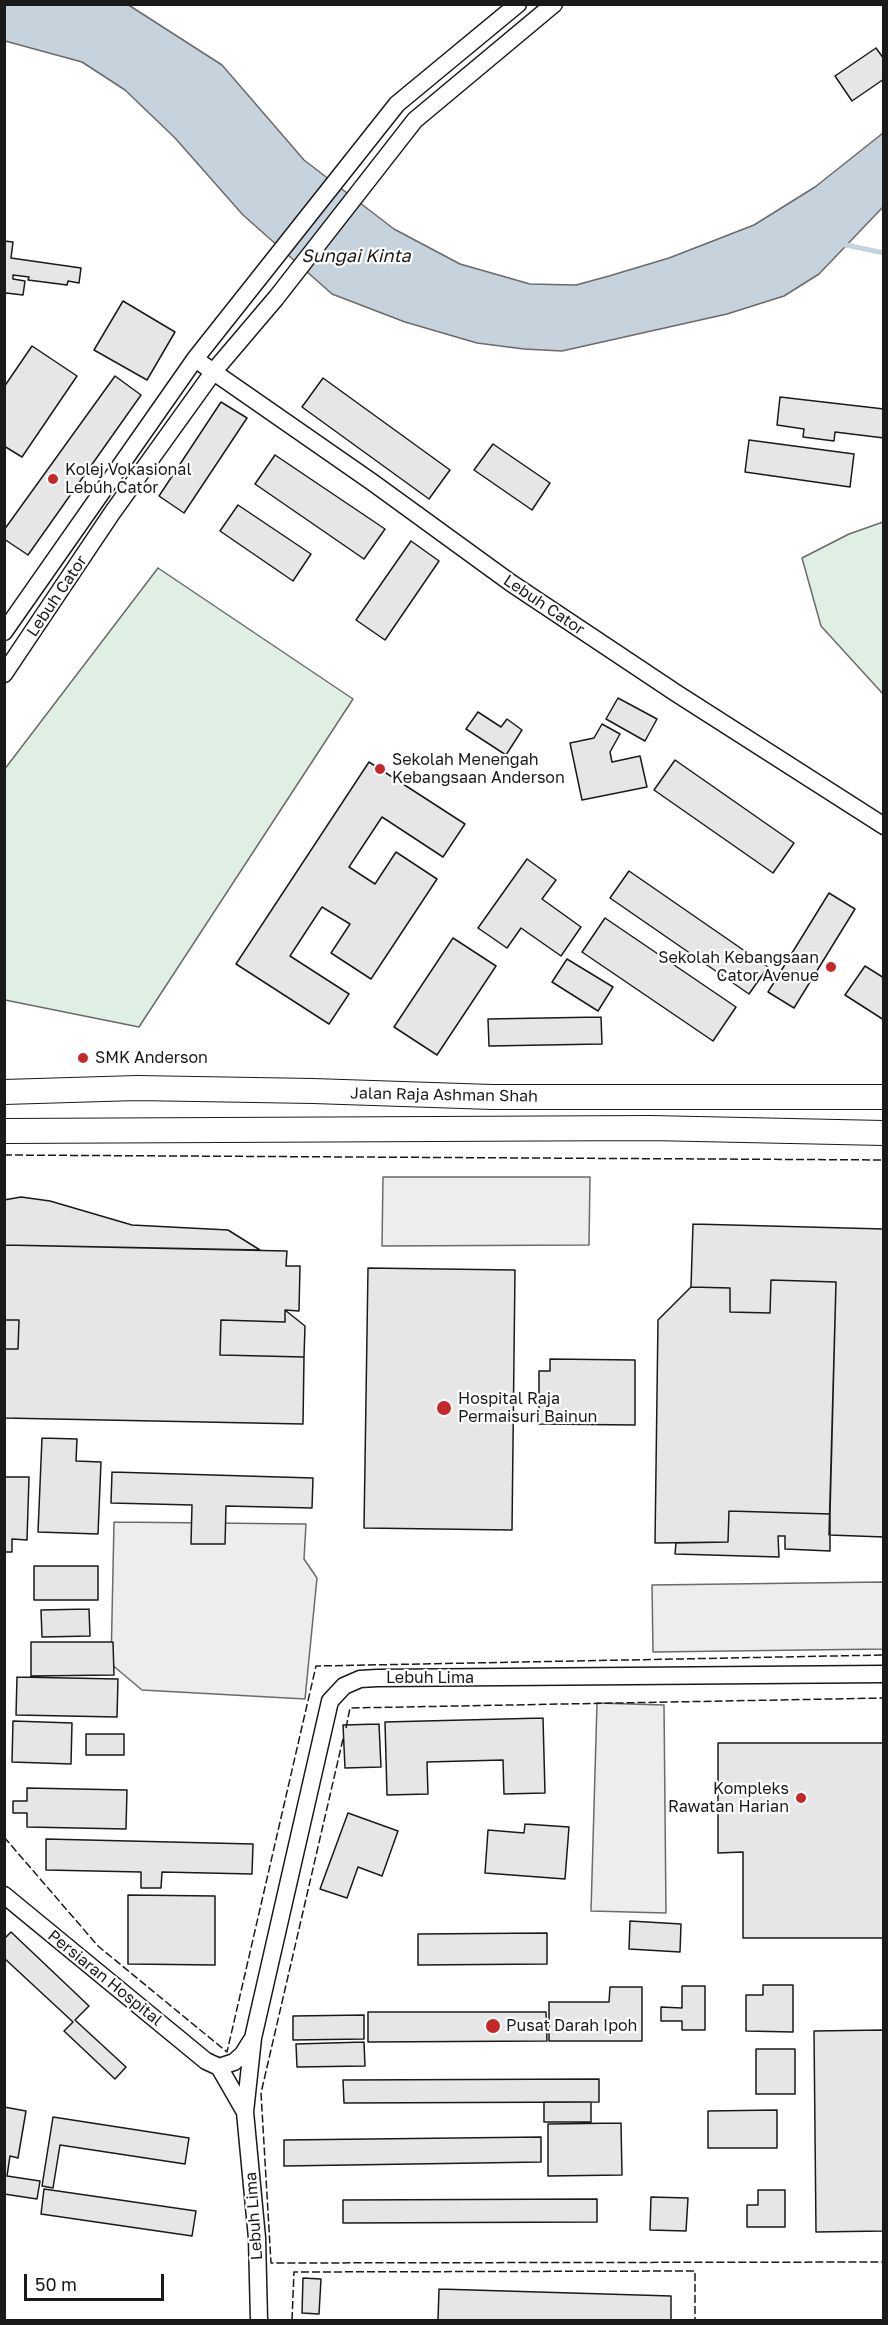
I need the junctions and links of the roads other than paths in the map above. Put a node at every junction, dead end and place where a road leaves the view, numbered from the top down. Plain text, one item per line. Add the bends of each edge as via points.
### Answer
1 (518, 4) edge
2 (554, 4) edge
3 (195, 359) junction
4 (214, 371) junction
5 (4, 633) edge
6 (4, 674) edge
7 (884, 826) edge
8 (4, 1092) edge
9 (884, 1097) edge
10 (4, 1131) edge
11 (884, 1133) edge
12 (884, 1674) edge
13 (4, 1895) edge
14 (253, 2038) junction
15 (213, 2064) junction
16 (245, 2112) junction
17 (259, 2320) edge

1 - 3 street via 397,104
2 - 4 street via 415,120
3 - 4 street, Lebuh Cator
3 - 5 street, Lebuh Cator
4 - 6 street, Lebuh Cator
4 - 7 street, Lebuh Cator via 511,583
8 - 9 main road, Jalan Raja Ashman Shah via 137,1088 492,1097
10 - 11 main road, Jalan Raja Ashman Shah via 650,1128
12 - 14 street, Lebuh Lima via 376,1678 344,1686 330,1701
13 - 15 street, Persiaran Hospital
14 - 15 street, Lebuh Lima via 234,2062
14 - 16 street, Lebuh Lima
15 - 16 street, Lebuh Lima
16 - 17 street, Lebuh Lima via 257,2238

